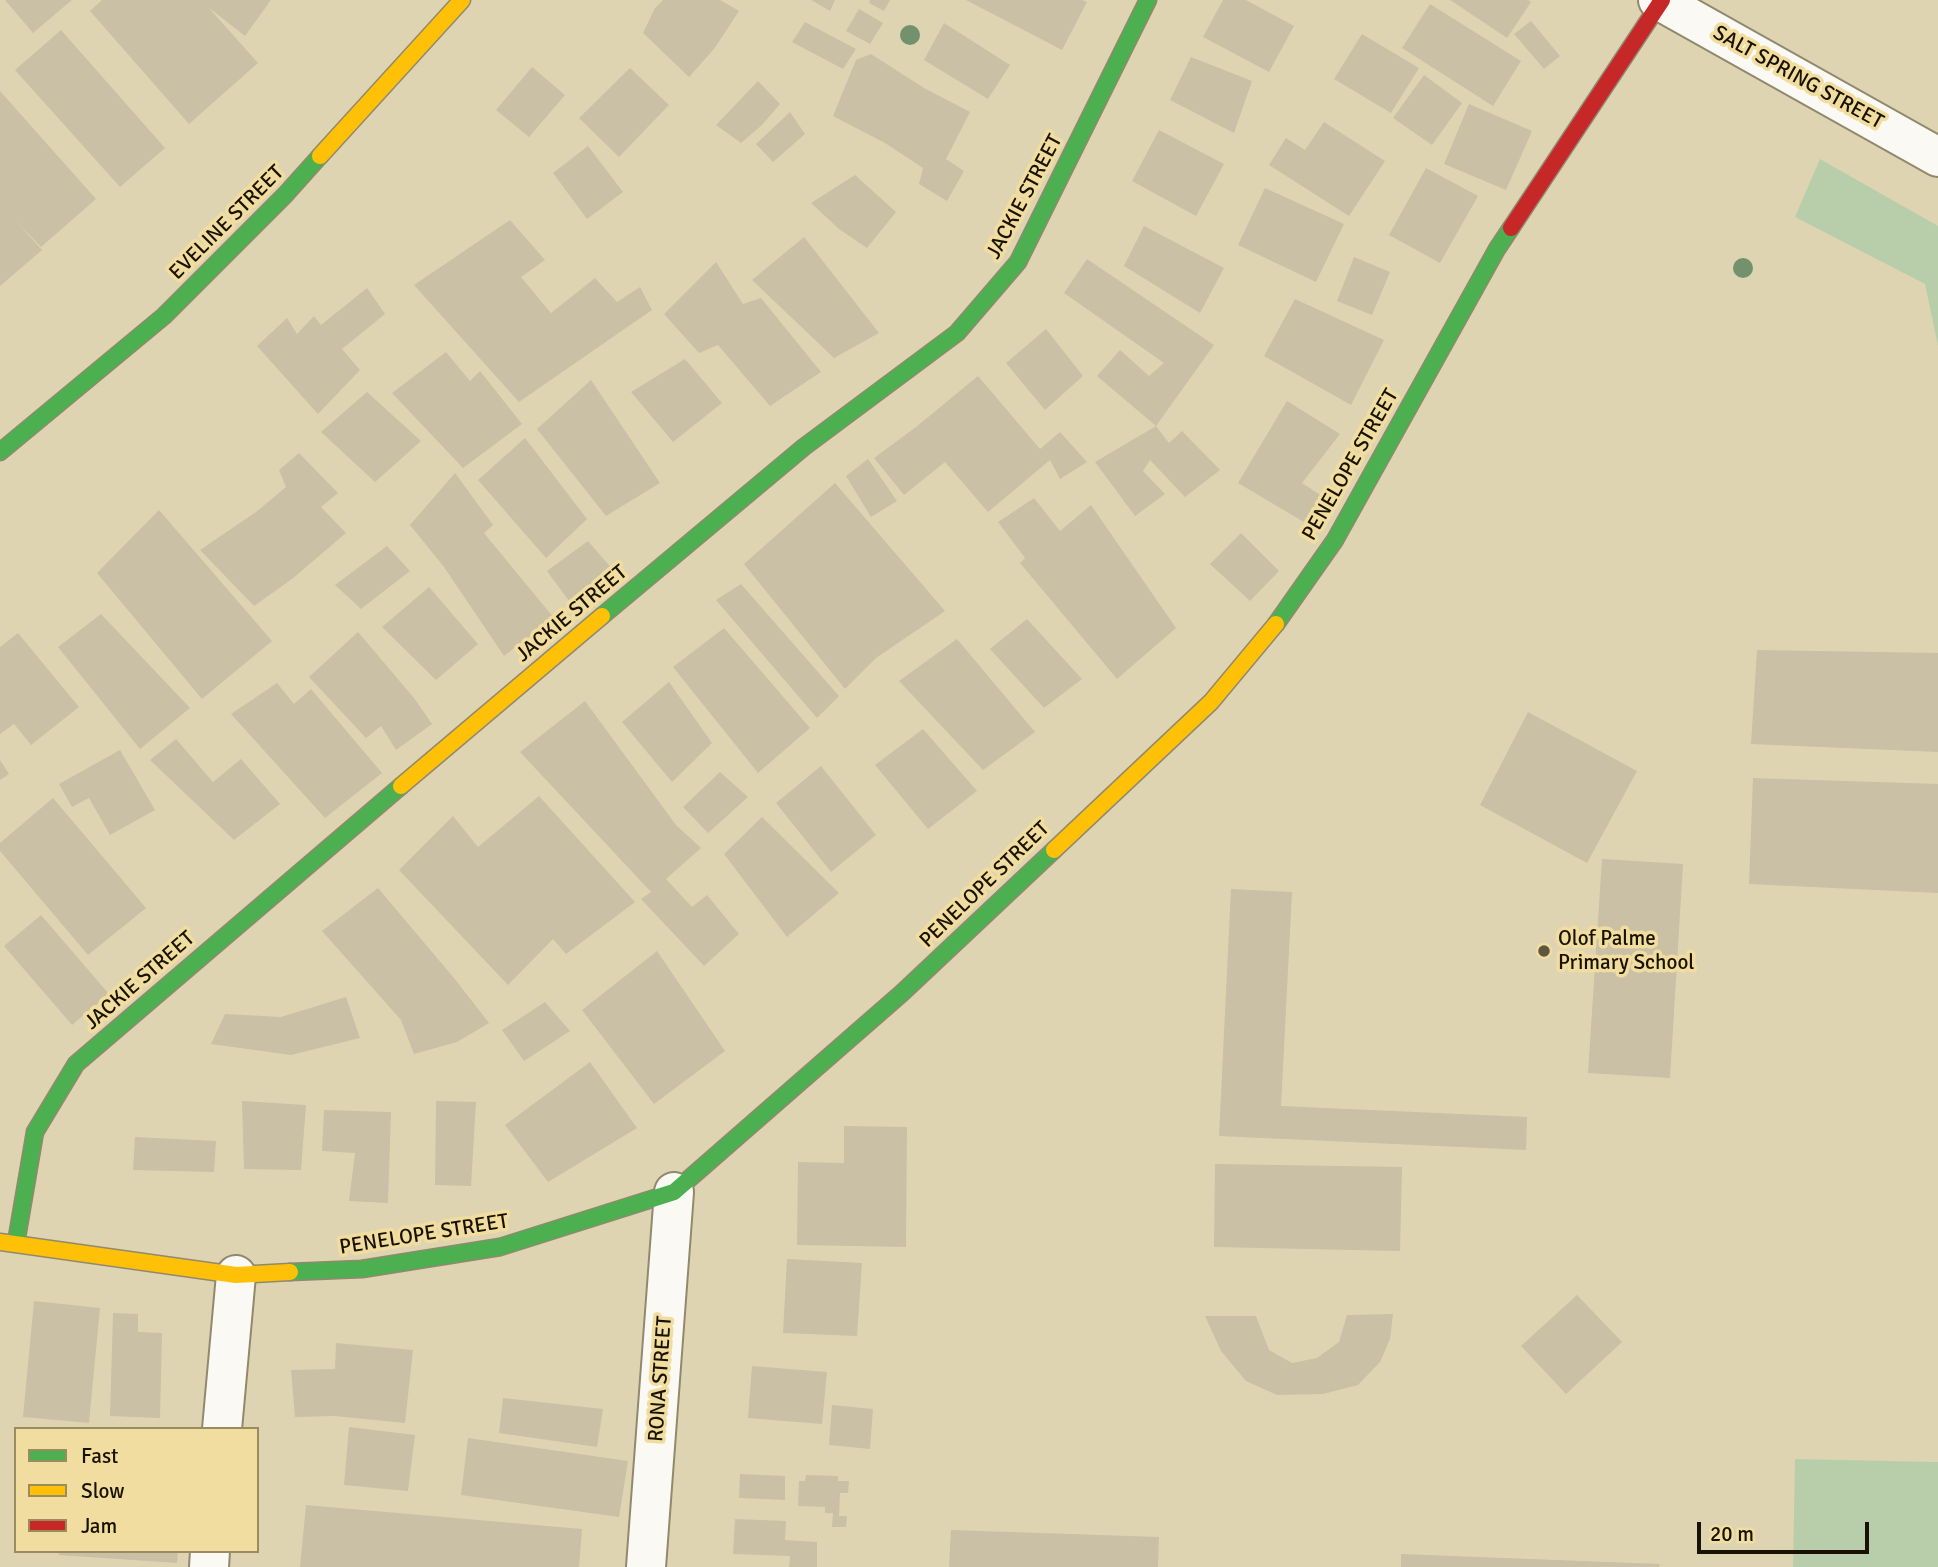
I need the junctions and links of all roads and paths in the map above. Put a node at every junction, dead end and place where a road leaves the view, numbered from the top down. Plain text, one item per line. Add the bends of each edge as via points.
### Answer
1 (462, 0) edge
2 (1148, 0) edge
3 (1660, 1) edge
4 (1938, 157) edge
5 (0, 452) edge
6 (674, 1192) junction
7 (8, 1243) edge
8 (236, 1275) junction
9 (222, 1427) edge
10 (646, 1567) edge

1 - 5 street, EVELINE STREET via 285,195 164,316
2 - 7 street, JACKIE STREET via 1018,262 957,333 804,447 76,1064 35,1132
3 - 4 street, SALT SPRING STREET
3 - 6 street, PENELOPE STREET via 1497,249 1335,540 1270,632 1211,702 902,993
6 - 8 street, PENELOPE STREET via 500,1247 362,1269
6 - 10 street, RONA STREET
7 - 8 street, PENELOPE STREET
8 - 9 street

